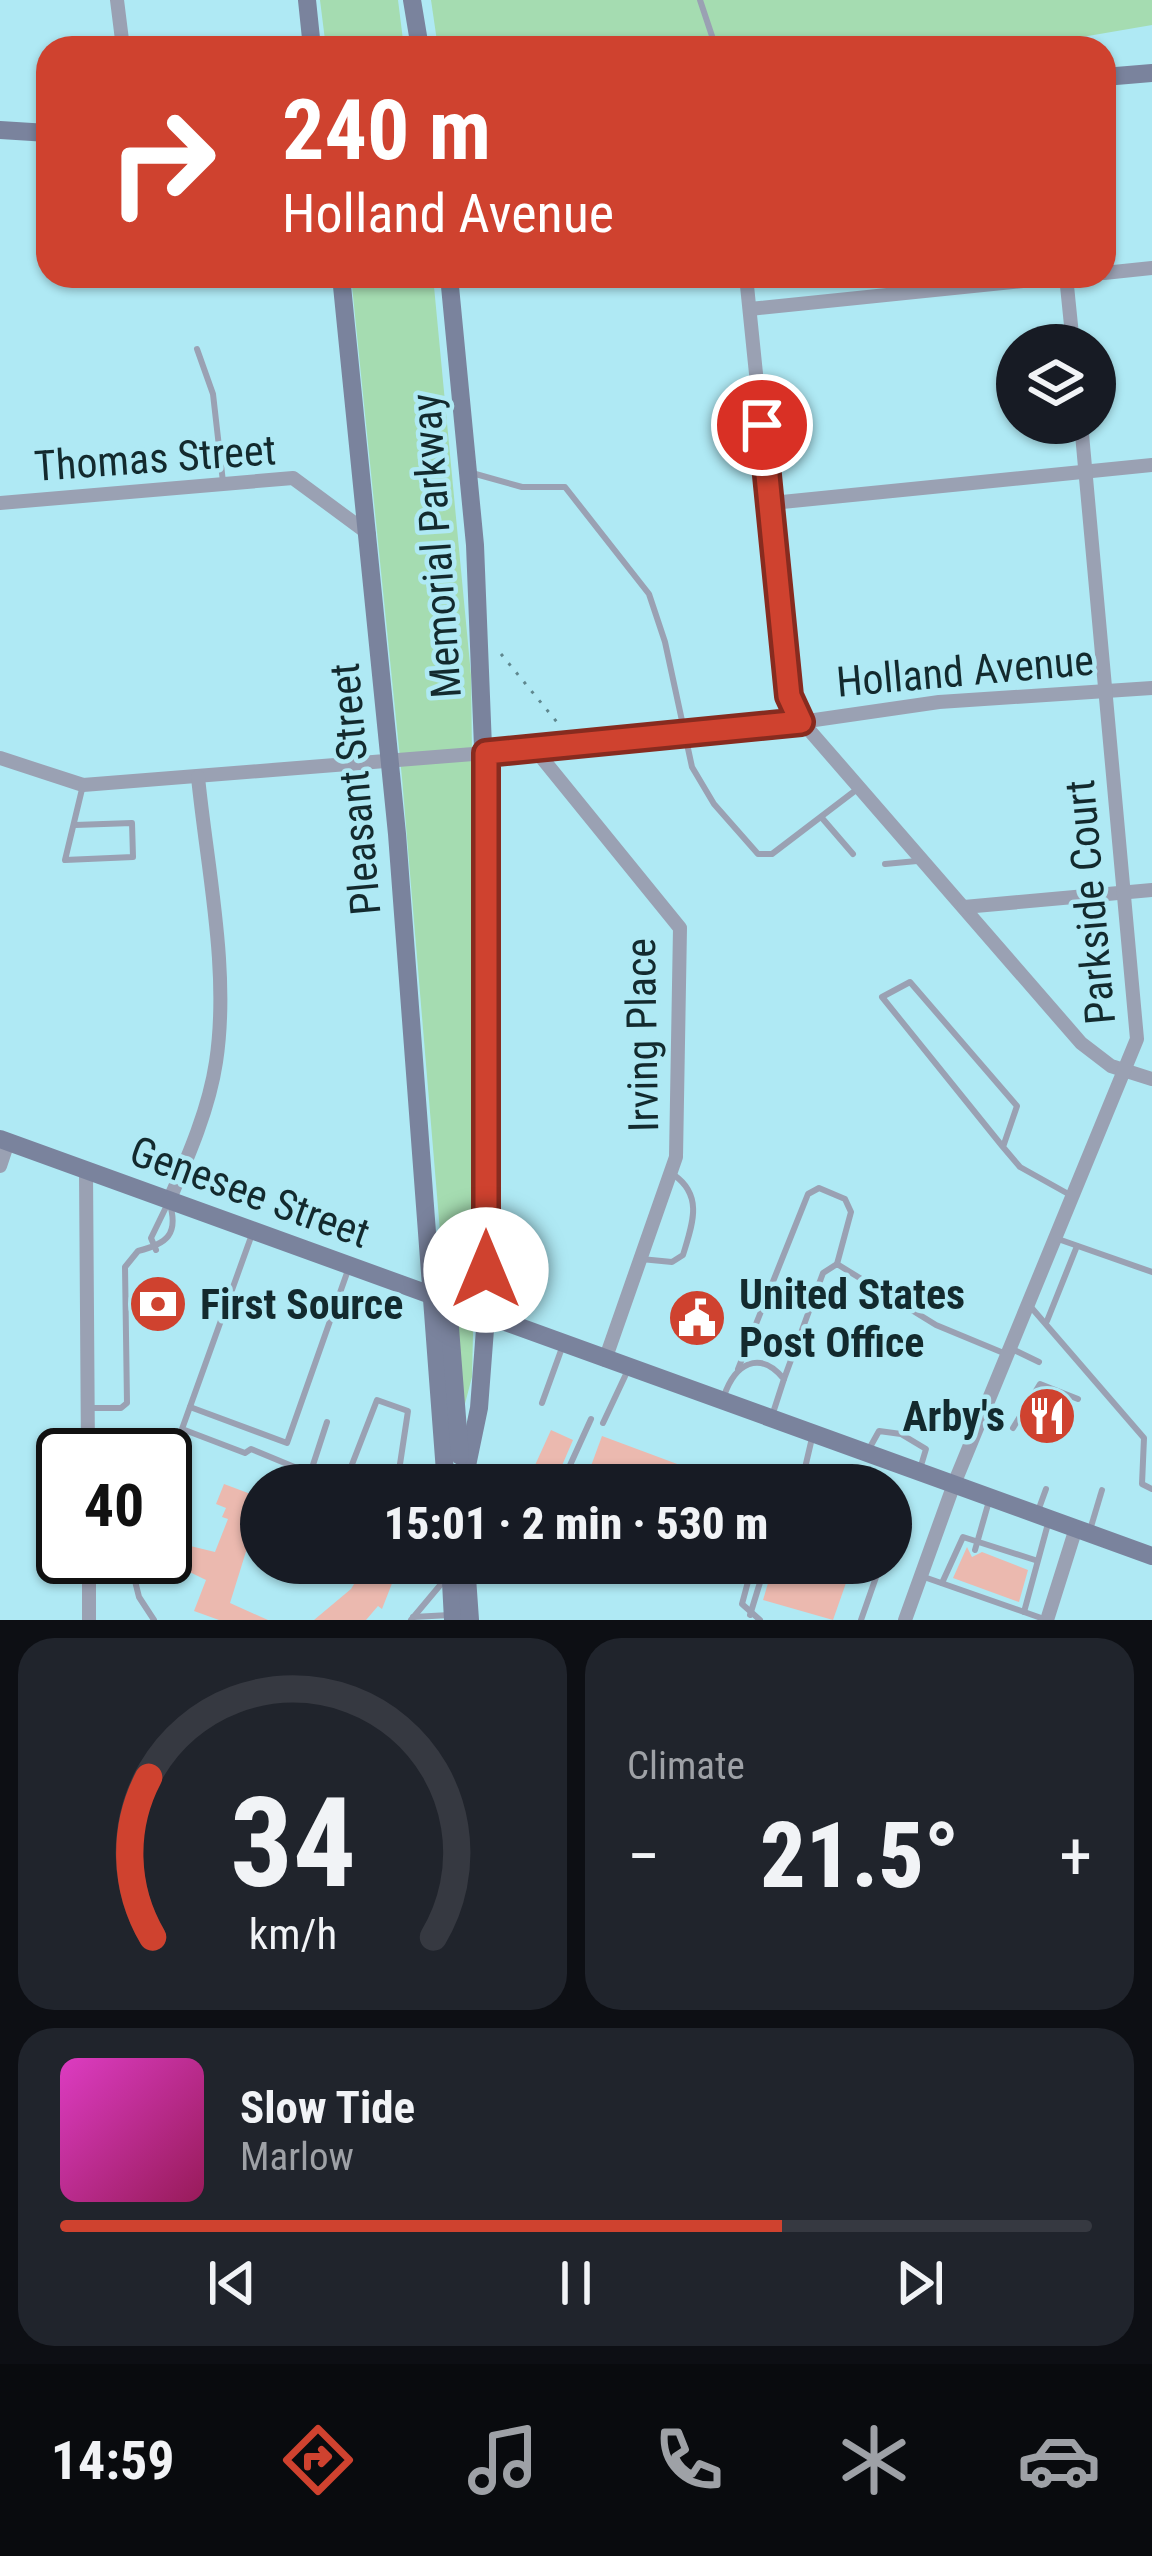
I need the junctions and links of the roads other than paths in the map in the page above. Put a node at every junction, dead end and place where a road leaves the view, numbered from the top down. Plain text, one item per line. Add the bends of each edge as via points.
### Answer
1 (117, 0) edge
2 (307, 0) edge
3 (412, 0) edge
4 (700, 0) edge
5 (122, 36) edge
6 (311, 36) edge
7 (418, 36) edge
8 (712, 36) edge
9 (1152, 74) edge
10 (1116, 76) edge
11 (0, 130) edge
12 (36, 132) edge
13 (1152, 268) edge
14 (1116, 272) edge
15 (342, 288) edge
16 (450, 288) edge
17 (747, 288) edge
18 (952, 288) edge
19 (1069, 288) edge
20 (750, 309) junction
21 (1071, 324) edge
22 (197, 350) dead end
23 (1083, 444) edge
24 (1152, 465) edge
25 (1086, 471) junction
26 (469, 472) junction
27 (223, 482) junction
28 (0, 503) edge
29 (772, 503) junction
30 (369, 534) junction
31 (1152, 688) edge
32 (1105, 692) junction
33 (801, 722) junction
34 (685, 731) junction
35 (533, 747) junction
36 (486, 753) junction
37 (0, 758) edge
38 (389, 761) junction
39 (198, 777) junction
40 (83, 785) junction
41 (859, 787) junction
42 (822, 818) junction
43 (75, 825) junction
44 (853, 854) dead end
45 (922, 860) junction
46 (885, 864) dead end
47 (1152, 890) edge
48 (1124, 892) junction
49 (964, 907) junction
50 (1128, 1071) junction
51 (1152, 1079) edge
52 (4, 1141) edge
53 (1003, 1147) junction
54 (0, 1166) edge
55 (86, 1171) junction
56 (671, 1173) junction
57 (1075, 1198) junction
58 (169, 1201) junction
59 (253, 1232) junction
60 (1058, 1239) junction
61 (1077, 1246) junction
62 (156, 1250) junction
63 (641, 1258) junction
64 (837, 1264) junction
65 (350, 1267) junction
66 (1152, 1272) edge
67 (441, 1300) junction
68 (1030, 1306) junction
69 (486, 1316) junction
70 (1047, 1321) junction
71 (563, 1345) junction
72 (1011, 1352) junction
73 (605, 1360) junction
74 (1039, 1362) dead end
75 (628, 1368) junction
76 (738, 1369) junction
77 (784, 1379) junction
78 (1078, 1399) dead end
79 (542, 1402) dead end
80 (722, 1402) junction
81 (190, 1407) junction
82 (88, 1408) junction
83 (591, 1419) dead end
84 (770, 1419) junction
85 (327, 1422) dead end
86 (603, 1423) dead end
87 (88, 1428) edge
88 (1013, 1428) dead end
89 (813, 1434) junction
90 (868, 1454) junction
91 (282, 1464) edge
92 (313, 1464) edge
93 (350, 1464) edge
94 (402, 1464) edge
95 (445, 1464) edge
96 (461, 1464) edge
97 (467, 1464) edge
98 (571, 1464) edge
99 (803, 1464) edge
100 (919, 1472) junction
101 (954, 1484) junction
102 (1046, 1489) dead end
103 (1152, 1489) edge
104 (1102, 1490) dead end
105 (990, 1497) junction
106 (1043, 1516) junction
107 (1082, 1531) junction
108 (977, 1546) junction
109 (1152, 1556) edge
110 (1035, 1560) junction
111 (921, 1576) junction
112 (942, 1583) junction
113 (89, 1584) edge
114 (136, 1584) edge
115 (444, 1584) edge
116 (463, 1584) edge
117 (745, 1584) edge
118 (759, 1584) edge
119 (874, 1584) edge
120 (1024, 1612) junction
121 (749, 1615) junction
122 (465, 1617) edge
123 (412, 1619) edge
124 (89, 1620) edge
125 (154, 1620) edge
126 (760, 1620) edge
127 (861, 1620) edge
128 (905, 1620) edge
129 (1047, 1620) edge

1 - 5 street
2 - 6 street
3 - 7 street
4 - 8 lane
9 - 10 street
11 - 12 street
13 - 14 street
15 - 30 street, Pleasant Street
16 - 26 street, Memorial Parkway
17 - 20 street
18 - 20 street
19 - 21 street
20 - 29 street
22 - 27 lane via 213,394
23 - 25 street, Parkside Court
24 - 25 street
25 - 29 street
25 - 32 street, Parkside Court
26 - 34 lane via 522,487 565,487 649,594
26 - 36 street, Memorial Parkway
27 - 28 street, Thomas Street
27 - 30 street, Thomas Street via 293,478
29 - 33 street via 789,696
30 - 38 street, Pleasant Street
31 - 32 street, Holland Avenue
32 - 33 street, Holland Avenue via 872,708
32 - 48 street, Parkside Court
33 - 34 street, Holland Avenue
33 - 41 street
34 - 35 street, Holland Avenue
34 - 42 lane via 697,778 758,854 772,854
35 - 36 street, Holland Avenue
35 - 56 street, Irving Place via 680,928 679,1132
36 - 38 street, Holland Avenue
36 - 69 street, Memorial Parkway
37 - 40 street, Holland Avenue
38 - 39 street, Holland Avenue
38 - 67 street, Pleasant Street
39 - 40 street, Holland Avenue
39 - 58 street via 217,1057
40 - 43 lane
41 - 42 lane
41 - 45 street
42 - 44 lane
43 - 43 lane via 69,864 134,856 133,823
45 - 46 lane
45 - 49 street
47 - 48 street
48 - 49 street
48 - 50 street, Parkside Court via 1138,1020
49 - 50 street via 1095,1058
50 - 51 street
50 - 57 street, Parkside Court
52 - 54 street
52 - 55 street, Genesee Street
53 - 53 lane via 896,1013 882,997 910,982 1017,1106
53 - 57 lane via 1020,1168
55 - 58 street, Genesee Street
55 - 82 street
56 - 63 street, Irving Place
56 - 63 lane via 687,1184 696,1209 683,1256
57 - 60 street, Parkside Court
58 - 59 street, Genesee Street
58 - 62 lane via 151,1238
58 - 62 lane via 174,1217
59 - 65 street, Genesee Street
59 - 81 lane
60 - 61 lane
60 - 68 street, Parkside Court
61 - 66 lane
61 - 70 lane
62 - 82 lane via 139,1251 125,1267 127,1402
63 - 73 street, Irving Place
64 - 72 lane via 936,1325
64 - 76 lane via 851,1212 845,1199 819,1188 801,1209
64 - 77 lane via 823,1273
65 - 67 street, Genesee Street
65 - 81 lane via 286,1443
67 - 69 street, Genesee Street
67 - 95 street
67 - 96 street
68 - 70 lane
68 - 72 street, Parkside Court
69 - 71 street, Genesee Street
69 - 97 street, Memorial Parkway
70 - 103 lane via 1144,1438 1142,1484
71 - 73 street, Genesee Street
71 - 79 lane
72 - 74 lane
72 - 101 street, Parkside Court
73 - 75 street, Genesee Street
75 - 80 street, Genesee Street
75 - 86 lane
76 - 77 lane via 756,1360
76 - 80 lane
77 - 84 lane
78 - 88 lane via 1040,1384
80 - 84 street, Genesee Street
81 - 91 lane via 182,1429
82 - 87 street
83 - 98 lane
84 - 89 street, Genesee Street
85 - 92 lane
89 - 90 street, Genesee Street
89 - 99 lane
90 - 100 street, Genesee Street
90 - 100 lane via 879,1431 901,1434 926,1449
93 - 94 lane via 377,1400 408,1411
100 - 101 street, Genesee Street
101 - 105 street, Genesee Street
101 - 111 street, Parkside Court
102 - 106 lane
104 - 107 lane
105 - 106 street, Genesee Street
105 - 108 lane
106 - 107 street, Genesee Street
106 - 110 lane
107 - 109 street, Genesee Street
107 - 129 street
108 - 110 lane
108 - 112 lane via 958,1541
110 - 120 lane
111 - 112 lane
111 - 128 street, Parkside Court
112 - 120 lane
113 - 124 street
114 - 125 lane
115 - 123 lane
116 - 122 street
117 - 121 lane
118 - 121 lane
119 - 127 lane
120 - 129 lane
121 - 126 lane
122 - 123 lane via 429,1612

